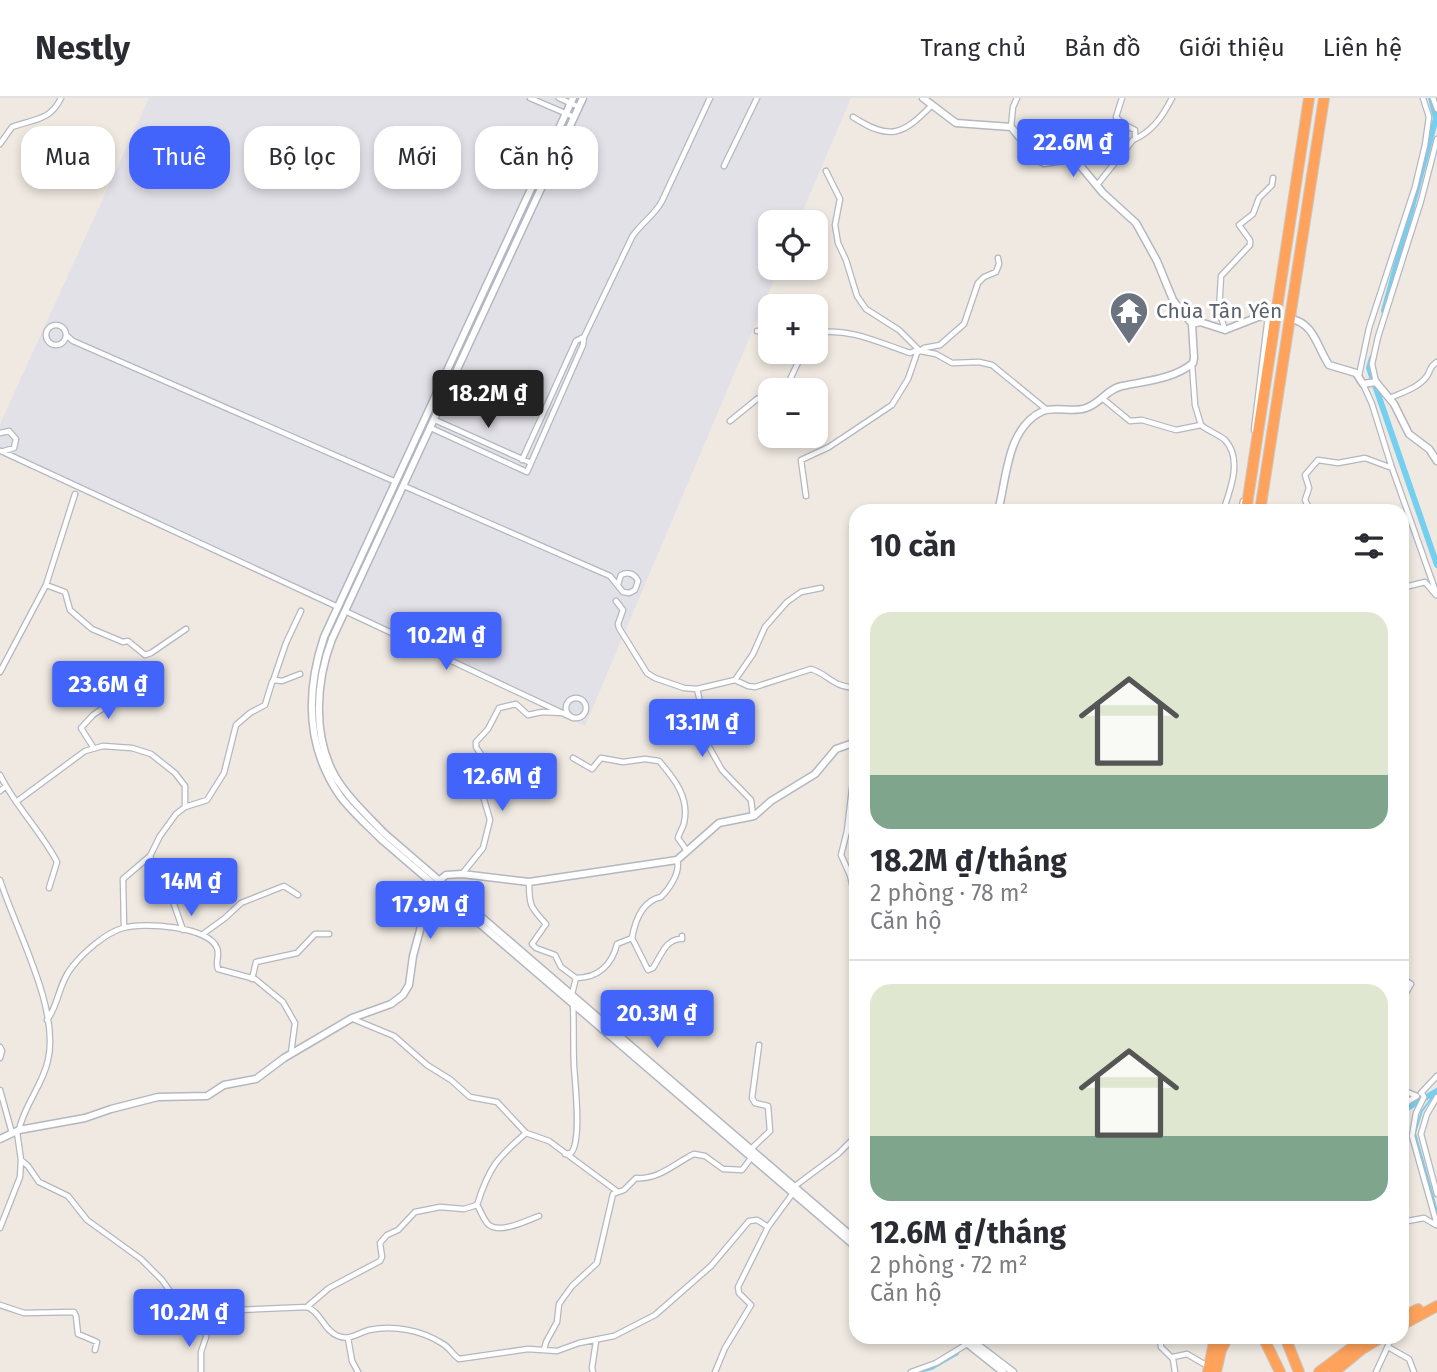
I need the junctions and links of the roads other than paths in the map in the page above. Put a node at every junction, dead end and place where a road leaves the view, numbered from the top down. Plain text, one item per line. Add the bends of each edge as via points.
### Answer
1 (61, 98) edge
2 (530, 98) edge
3 (559, 98) edge
4 (583, 98) edge
5 (710, 98) edge
6 (757, 98) edge
7 (923, 98) edge
8 (1017, 98) edge
9 (1122, 98) edge
10 (1172, 98) edge
11 (1308, 98) edge
12 (1324, 98) edge
13 (1423, 98) edge
14 (1433, 98) edge
15 (572, 100) edge
16 (932, 105) junction
17 (579, 107) junction
18 (1437, 109) edge
19 (566, 114) junction
20 (574, 117) junction
21 (853, 117) dead end
22 (1011, 127) junction
23 (1135, 138) junction
24 (1437, 139) edge
25 (0, 144) edge
26 (724, 166) dead end
27 (826, 171) dead end
28 (1273, 178) dead end
29 (1097, 186) junction
30 (998, 258) dead end
31 (1270, 316) joint
32 (1293, 319) joint
33 (1192, 324) junction
34 (1225, 330) junction
35 (828, 331) edge
36 (66, 335) junction
37 (584, 337) junction
38 (74, 341) junction
39 (64, 342) junction
40 (919, 350) junction
41 (1437, 362) edge
42 (1192, 364) junction
43 (1359, 375) junction
44 (1376, 382) junction
45 (1365, 384) junction
46 (1102, 398) junction
47 (1390, 398) junction
48 (758, 399) edge
49 (1047, 410) junction
50 (435, 419) junction
51 (730, 421) dead end
52 (1201, 425) junction
53 (431, 428) junction
54 (0, 433) edge
55 (16, 445) junction
56 (1437, 447) edge
57 (1429, 449) junction
58 (1, 450) edge
59 (19, 459) junction
60 (522, 460) junction
61 (1437, 461) edge
62 (531, 463) junction
63 (1392, 468) junction
64 (396, 482) junction
65 (404, 486) junction
66 (75, 494) dead end
67 (806, 496) dead end
68 (999, 504) edge
69 (1225, 504) edge
70 (1244, 504) edge
71 (1244, 504) edge
72 (1264, 504) edge
73 (1264, 504) edge
74 (1307, 504) edge
75 (1404, 504) edge
76 (1409, 518) edge
77 (1437, 570) edge
78 (1428, 573) junction
79 (621, 575) junction
80 (610, 576) junction
81 (618, 584) junction
82 (46, 585) junction
83 (1409, 586) edge
84 (821, 588) dead end
85 (1437, 595) edge
86 (616, 601) dead end
87 (341, 609) junction
88 (301, 611) dead end
89 (186, 629) dead end
90 (0, 672) edge
91 (300, 674) dead end
92 (735, 680) junction
93 (273, 681) junction
94 (849, 687) edge
95 (696, 689) junction
96 (118, 698) dead end
97 (566, 704) junction
98 (561, 712) junction
99 (573, 718) junction
100 (849, 744) edge
101 (93, 747) junction
102 (573, 758) dead end
103 (0, 775) edge
104 (5, 786) junction
105 (0, 791) edge
106 (16, 802) junction
107 (185, 807) junction
108 (849, 814) edge
109 (753, 816) junction
110 (687, 851) junction
111 (150, 856) junction
112 (677, 860) junction
113 (849, 873) edge
114 (462, 874) junction
115 (0, 880) edge
116 (438, 882) junction
117 (529, 882) junction
118 (48, 888) dead end
119 (298, 895) dead end
120 (124, 928) junction
121 (183, 930) junction
122 (202, 934) junction
123 (329, 934) dead end
124 (682, 936) dead end
125 (632, 938) junction
126 (576, 978) junction
127 (252, 979) junction
128 (572, 995) junction
129 (573, 1003) junction
130 (352, 1018) junction
131 (47, 1020) junction
132 (607, 1030) junction
133 (759, 1045) dead end
134 (0, 1047) edge
135 (290, 1054) junction
136 (0, 1058) edge
137 (1437, 1076) edge
138 (0, 1090) edge
139 (1409, 1092) edge
140 (1421, 1095) junction
141 (1437, 1097) edge
142 (1409, 1101) edge
143 (16, 1132) junction
144 (526, 1133) junction
145 (0, 1139) edge
146 (849, 1143) edge
147 (751, 1149) junction
148 (565, 1154) junction
149 (751, 1158) junction
150 (21, 1160) junction
151 (794, 1190) junction
152 (618, 1192) junction
153 (1437, 1194) edge
154 (477, 1205) junction
155 (539, 1216) dead end
156 (1409, 1221) edge
157 (1437, 1225) edge
158 (768, 1227) junction
159 (0, 1228) edge
160 (841, 1231) junction
161 (849, 1235) edge
162 (849, 1240) edge
163 (1437, 1300) edge
164 (0, 1305) edge
165 (1437, 1306) edge
166 (307, 1307) junction
167 (1409, 1314) edge
168 (1409, 1321) edge
169 (207, 1326) junction
170 (348, 1338) junction
171 (596, 1341) junction
172 (964, 1344) edge
173 (972, 1344) edge
174 (973, 1344) edge
175 (1161, 1344) edge
176 (1213, 1344) edge
177 (1224, 1344) edge
178 (1267, 1344) edge
179 (1272, 1344) edge
180 (1289, 1344) edge
181 (1355, 1344) edge
182 (1357, 1344) edge
183 (1389, 1344) edge
184 (1388, 1347) junction
185 (95, 1350) dead end
186 (544, 1350) junction
187 (1172, 1357) junction
188 (1208, 1368) edge
189 (201, 1372) edge
190 (358, 1372) edge
191 (593, 1372) edge
192 (715, 1372) edge
193 (911, 1372) edge
194 (1003, 1372) edge
195 (1013, 1372) edge
196 (1175, 1372) edge
197 (1216, 1372) edge
198 (1282, 1372) edge
199 (1299, 1372) edge
200 (1318, 1372) edge
201 (1334, 1372) edge
202 (1376, 1372) edge
203 (1414, 1372) edge

1 - 25 street via 54,111 12,127
2 - 19 street
3 - 15 street
4 - 17 street
5 - 37 street via 657,211 632,237
6 - 26 street
7 - 16 street
8 - 22 street
9 - 23 street via 1116,117 1135,130
10 - 23 street via 1158,121
11 - 70 highway
12 - 72 highway
13 - 43 street via 1429,117 1425,145
14 - 18 street
15 - 17 street
15 - 19 street
16 - 21 street via 902,130 876,130
16 - 22 street via 956,124
17 - 20 street
19 - 20 street
19 - 64 street
20 - 50 street
22 - 29 street via 1037,159 1050,163 1071,159
23 - 29 street
24 - 44 street via 1378,337 1372,364
27 - 40 street via 839,196 835,230 859,301
28 - 34 street via 1253,214 1239,225 1250,245 1221,276 1219,311
29 - 33 street via 1136,223 1173,300
30 - 40 street via 996,272 978,283 964,324 940,345
31 - 34 street
31 - 71 street
32 - 43 street via 1309,328 1329,365
32 - 73 street
33 - 34 street
33 - 42 street
35 - 40 street via 886,342 910,353
36 - 38 street
36 - 39 street
36 - 39 street via 58,326 47,332 50,343
37 - 60 street via 576,341
37 - 62 street
38 - 39 street
38 - 64 street
40 - 49 street via 952,363 990,363
40 - 67 street via 892,405 801,460
41 - 47 street via 1426,378
42 - 46 street via 1171,375 1111,389
42 - 52 street
43 - 45 street
44 - 45 street
44 - 47 street
45 - 63 street
46 - 49 street via 1084,409
46 - 52 street via 1130,421 1179,430
47 - 57 street via 1409,434
48 - 51 street
49 - 68 street via 1016,440
50 - 53 street
50 - 60 street
52 - 69 street via 1226,441 1233,456
53 - 62 street via 527,472
53 - 65 street
54 - 55 street via 12,433
55 - 58 street
55 - 59 street
56 - 57 street
57 - 61 street
58 - 59 street
59 - 87 street
60 - 62 street
63 - 74 street via 1365,458 1338,463 1318,460 1305,475
63 - 75 street
64 - 87 street
65 - 80 street
65 - 87 street
66 - 82 street
76 - 78 street
77 - 78 street
78 - 85 street
79 - 80 street
79 - 81 street
79 - 81 street via 634,575 637,588 626,593
80 - 81 street
82 - 89 street via 65,592 70,610 95,631 128,641 145,655
82 - 90 street
83 - 85 street via 1425,582
84 - 92 street via 801,592 765,626
86 - 95 street via 624,610 619,628 647,673
87 - 98 street
87 - 116 street via 320,679 320,742 329,777 341,797 381,839
88 - 93 street
91 - 93 street
92 - 94 street via 762,686 811,669 838,686
92 - 95 street
93 - 107 street via 265,705 236,725 224,773 207,800
95 - 109 street via 704,738 722,770 751,800
96 - 101 street via 81,728
97 - 98 street
97 - 99 street via 567,714
97 - 99 street via 576,697 585,702 585,713
98 - 99 street
98 - 114 street via 528,715 516,704 499,708 476,742 490,820 483,848
100 - 109 street via 836,749 815,774
101 - 106 street
101 - 107 street via 132,748 151,754 182,781
102 - 110 street via 592,769 601,758 659,761 679,787 685,820 678,838
103 - 104 street
104 - 105 street
104 - 106 street
106 - 118 street via 57,862
107 - 111 street via 171,819
108 - 113 street via 841,855
109 - 110 street via 719,823
110 - 112 street
111 - 120 street via 123,879
111 - 121 street via 156,875 169,890
112 - 117 street
112 - 125 street via 679,869 661,897 644,906
114 - 116 street via 448,874
114 - 117 street
115 - 131 street via 44,996
116 - 128 street
116 - 129 street
116 - 130 street via 426,905 408,988 391,1004
117 - 126 street via 535,915 546,924 532,944 555,955 561,967
119 - 122 street via 280,886 241,903
120 - 121 street via 140,925
120 - 131 street via 72,967
121 - 122 street
122 - 127 street via 218,950 218,969
123 - 127 street via 315,934 297,953 256,962
124 - 125 street via 669,942 648,970
125 - 126 street via 617,944 612,960 600,972
126 - 128 street
127 - 135 street via 271,990 294,1018
128 - 132 street
129 - 132 street
129 - 148 street via 576,1146
130 - 135 street
130 - 144 street via 394,1036 470,1097 497,1102
131 - 143 street via 47,1064
132 - 147 street
132 - 149 street
133 - 147 street via 751,1096 755,1103 768,1106 770,1131
134 - 136 street
135 - 143 street via 262,1076 224,1085 207,1096 158,1097
137 - 140 street
138 - 143 street
139 - 140 street
140 - 142 street
140 - 157 street via 1412,1136
141 - 153 street via 1421,1134
143 - 145 street
143 - 150 street
144 - 148 street
144 - 154 street via 495,1162
146 - 151 street
147 - 151 street
148 - 152 street
149 - 151 street
149 - 152 street via 742,1170 726,1169 694,1154 660,1174 636,1178
150 - 159 street via 19,1180
150 - 169 street via 39,1182 68,1196 87,1220 141,1259 193,1322
151 - 158 street
151 - 160 street
152 - 186 street via 611,1197 597,1264 559,1304 557,1322
154 - 155 street via 494,1227 522,1225
154 - 166 street via 411,1214 380,1243 380,1261 329,1288
156 - 157 street via 1426,1219
158 - 171 street via 749,1221 712,1266 655,1315
158 - 192 street via 738,1287 751,1305
160 - 161 street
160 - 162 street
163 - 167 highway
164 - 185 street via 24,1313 74,1312 77,1333 97,1342
165 - 168 highway
166 - 169 street via 237,1310
166 - 170 street via 317,1312 334,1335
169 - 189 street
170 - 186 street via 398,1327 442,1343 459,1359
170 - 190 street
171 - 186 street via 557,1352
171 - 191 street
172 - 193 street via 936,1363
173 - 194 street
174 - 195 street
175 - 187 street
176 - 188 highway
177 - 197 highway
178 - 198 highway
179 - 198 highway
180 - 199 highway
181 - 200 highway
182 - 201 highway
183 - 184 street
184 - 202 street
184 - 203 street via 1409,1359
187 - 188 street via 1187,1354
187 - 196 street

